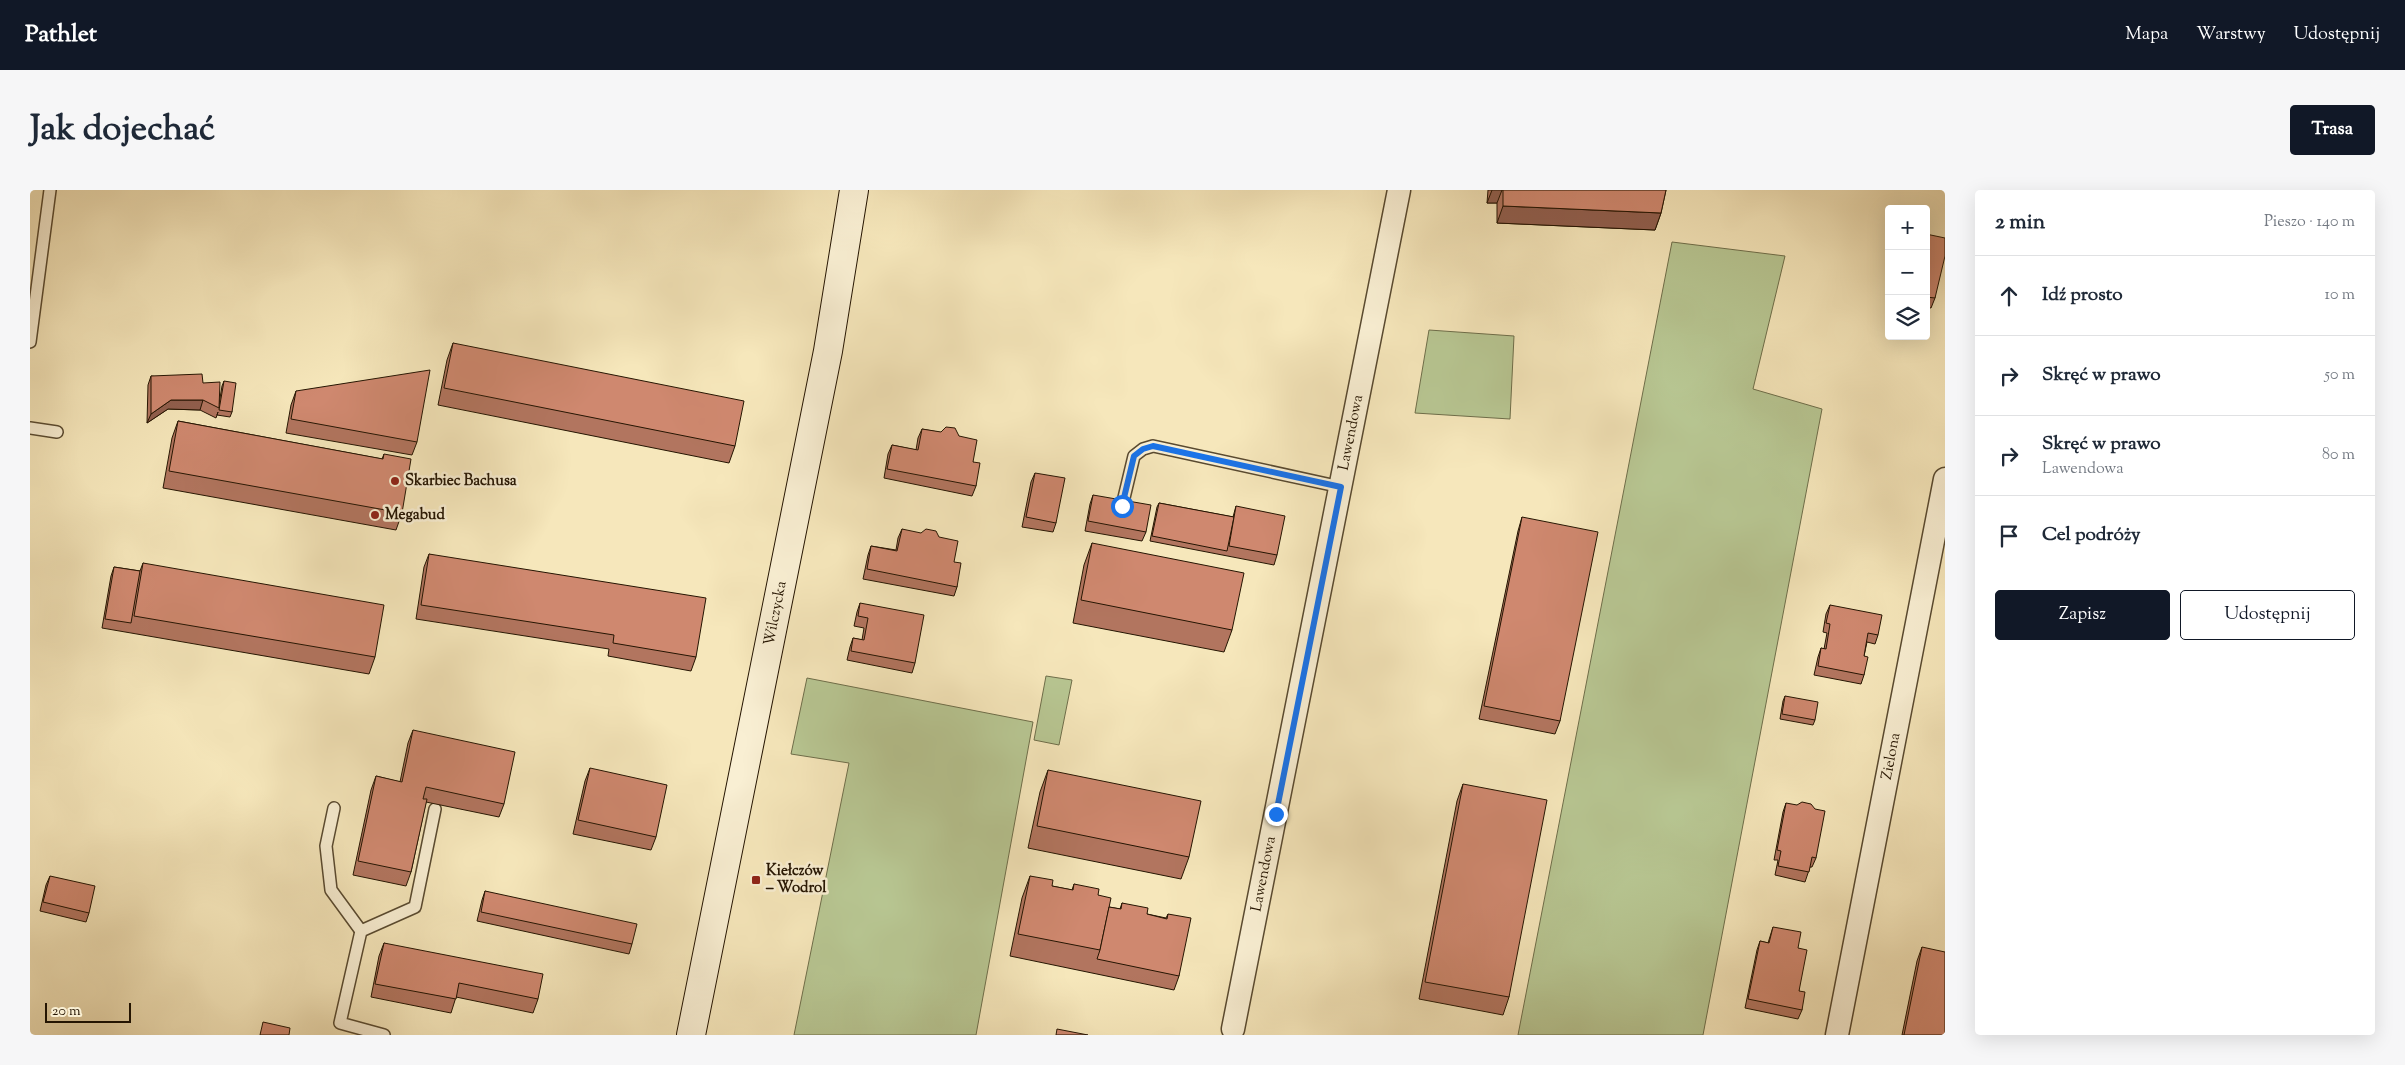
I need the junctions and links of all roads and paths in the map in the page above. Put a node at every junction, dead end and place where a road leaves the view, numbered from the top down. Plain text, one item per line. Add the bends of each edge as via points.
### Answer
1 (50, 190) edge
2 (854, 190) edge
3 (1400, 190) edge
4 (30, 342) edge
5 (30, 428) edge
6 (57, 432) dead end
7 (1945, 479) edge
8 (1341, 487) junction
9 (1122, 506) edge
10 (334, 808) dead end
11 (435, 809) edge
12 (361, 931) junction
13 (1233, 1029) dead end
14 (384, 1035) edge
15 (691, 1035) edge
16 (1837, 1035) edge

1 - 4 lane
2 - 15 street, Wilczycka via 828,350
3 - 8 street, Lawendowa
5 - 6 lane
7 - 16 street, Zielona
8 - 9 lane via 1153,446 1134,456
8 - 13 street, Lawendowa
10 - 12 lane via 326,846 331,890
11 - 12 lane via 415,907
12 - 14 lane via 340,1023

